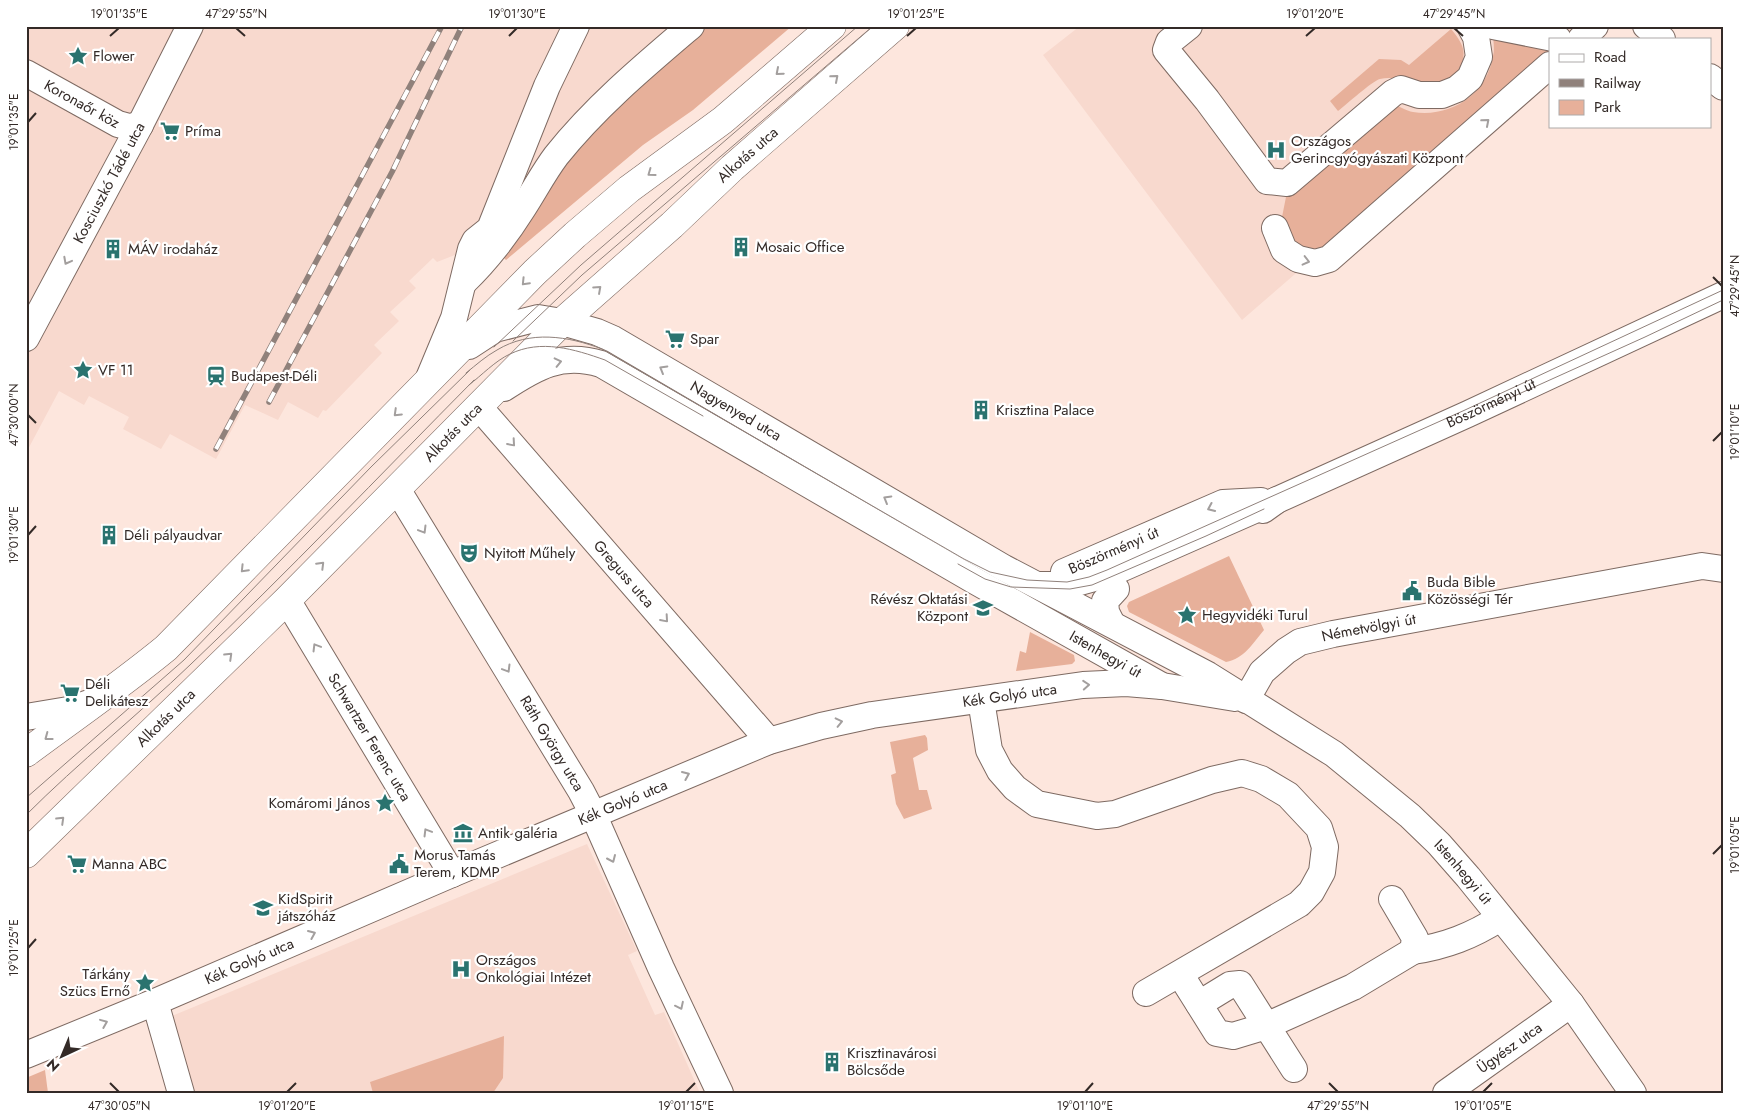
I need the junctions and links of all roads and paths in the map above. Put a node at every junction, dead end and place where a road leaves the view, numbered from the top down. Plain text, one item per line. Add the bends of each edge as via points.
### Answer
1 (190, 26) edge
2 (576, 26) edge
3 (691, 26) edge
4 (895, 26) edge
5 (1189, 26) edge
6 (1470, 26) edge
7 (1493, 26) edge
8 (1595, 26) edge
9 (1646, 26) edge
10 (822, 31) edge
11 (1553, 38) edge
12 (1582, 38) edge
13 (1661, 38) edge
14 (1549, 67) edge
15 (26, 73) edge
16 (1712, 79) edge
17 (1723, 87) edge
18 (140, 125) junction
19 (1275, 228) dead end
20 (1723, 282) edge
21 (463, 283) junction
22 (1717, 301) edge
23 (558, 326) junction
24 (26, 338) edge
25 (456, 354) junction
26 (427, 383) junction
27 (482, 404) junction
28 (398, 489) junction
29 (1276, 500) junction
30 (1716, 566) edge
31 (975, 581) junction
32 (1033, 587) junction
33 (1116, 589) junction
34 (287, 600) junction
35 (1112, 624) junction
36 (1162, 686) junction
37 (1239, 694) junction
38 (98, 700) junction
39 (980, 700) junction
40 (26, 716) edge
41 (769, 741) junction
42 (26, 753) edge
43 (593, 814) junction
44 (26, 854) edge
45 (452, 874) junction
46 (1392, 899) dead end
47 (1500, 918) junction
48 (1413, 951) junction
49 (1180, 974) junction
50 (1146, 994) dead end
51 (155, 1002) junction
52 (1199, 1004) junction
53 (1571, 1004) junction
54 (1266, 1026) junction
55 (26, 1054) edge
56 (1294, 1069) dead end
57 (181, 1093) edge
58 (720, 1093) edge
59 (1446, 1093) edge
60 (1633, 1093) edge

1 - 18 street, Kosciuszkó Tádé utca
2 - 21 street via 546,86 490,228 471,249
3 - 21 street via 579,128 554,158 483,264
23 -> 4 main road, Alkotás utca
5 - 6 street via 1169,42 1166,50 1267,182 1287,183 1400,88 1419,95 1442,95 1458,89 1470,78 1479,57 1476,37
7 - 11 street
8 - 12 street
9 - 13 street
10 -> 25 main road via 723,120 629,188 575,235
19 -> 14 street via 1284,250 1315,263 1329,259
15 - 18 street, Koronaőr köz via 118,124
16 - 17 street
18 -> 24 street, Kosciuszkó Tádé utca
20 - 22 street, Böszörményi út
21 - 26 street via 451,326
22 - 29 street, Böszörményi út
23 - 25 street, Nagyenyed utca via 538,318 522,321 495,329
23 - 27 main road, Alkotás utca
32 -> 23 street, Nagyenyed utca via 613,339 597,332
25 - 26 main road
26 -> 38 main road via 166,648
27 - 28 main road, Alkotás utca
27 -> 31 street, Nagyenyed utca via 546,364 586,359 601,364
27 -> 41 street, Greguss utca
34 -> 28 main road, Alkotás utca
28 -> 43 street, Ráth György utca
29 - 32 street via 1109,574 1069,585
29 -> 32 street, Böszörményi út via 1223,503 1077,567 1056,574 1035,575
29 - 33 street, Böszörményi út via 1213,545
30 - 37 street, Németvölgyi út via 1300,642
31 - 32 street, Böszörményi út via 1022,598
31 - 36 street, Istenhegyi út
32 - 33 street, Böszörményi út via 1089,597
32 - 35 street, Istenhegyi út
32 - 37 street via 1108,640 1175,675
33 - 35 street, Istenhegyi út via 1105,601
44 -> 34 main road, Alkotás utca
45 -> 34 street, Schwartzer Ferenc utca
35 - 37 street, Istenhegyi út via 1208,674
36 - 37 street, Istenhegyi út
39 -> 36 street, Kék Golyó utca via 1083,685 1126,683
37 - 47 street, Istenhegyi út via 1334,754 1410,816 1439,844
38 - 40 street via 68,710
38 -> 42 main road
41 -> 39 street, Kék Golyó utca via 872,715
39 - 49 street via 989,750 1000,771 1015,788 1037,804 1097,816 1116,814 1212,780 1242,773 1262,779 1288,795 1319,828 1326,847 1322,872 1311,892 1299,904
43 -> 41 street, Kék Golyó utca
43 - 45 street, Kék Golyó utca
43 -> 58 street, Ráth György utca
51 -> 45 street, Kék Golyó utca
46 - 48 street via 1415,938
47 - 48 street via 1455,941
47 - 53 street, Istenhegyi út
48 - 54 street via 1353,986
49 - 50 street
49 - 52 street
55 -> 51 street, Kék Golyó utca
51 - 57 street
52 - 54 street via 1217,1033 1233,1036
52 - 54 street via 1230,985 1240,984
53 - 59 street, Ügyész utca
53 - 60 street, Istenhegyi út
54 - 56 street

